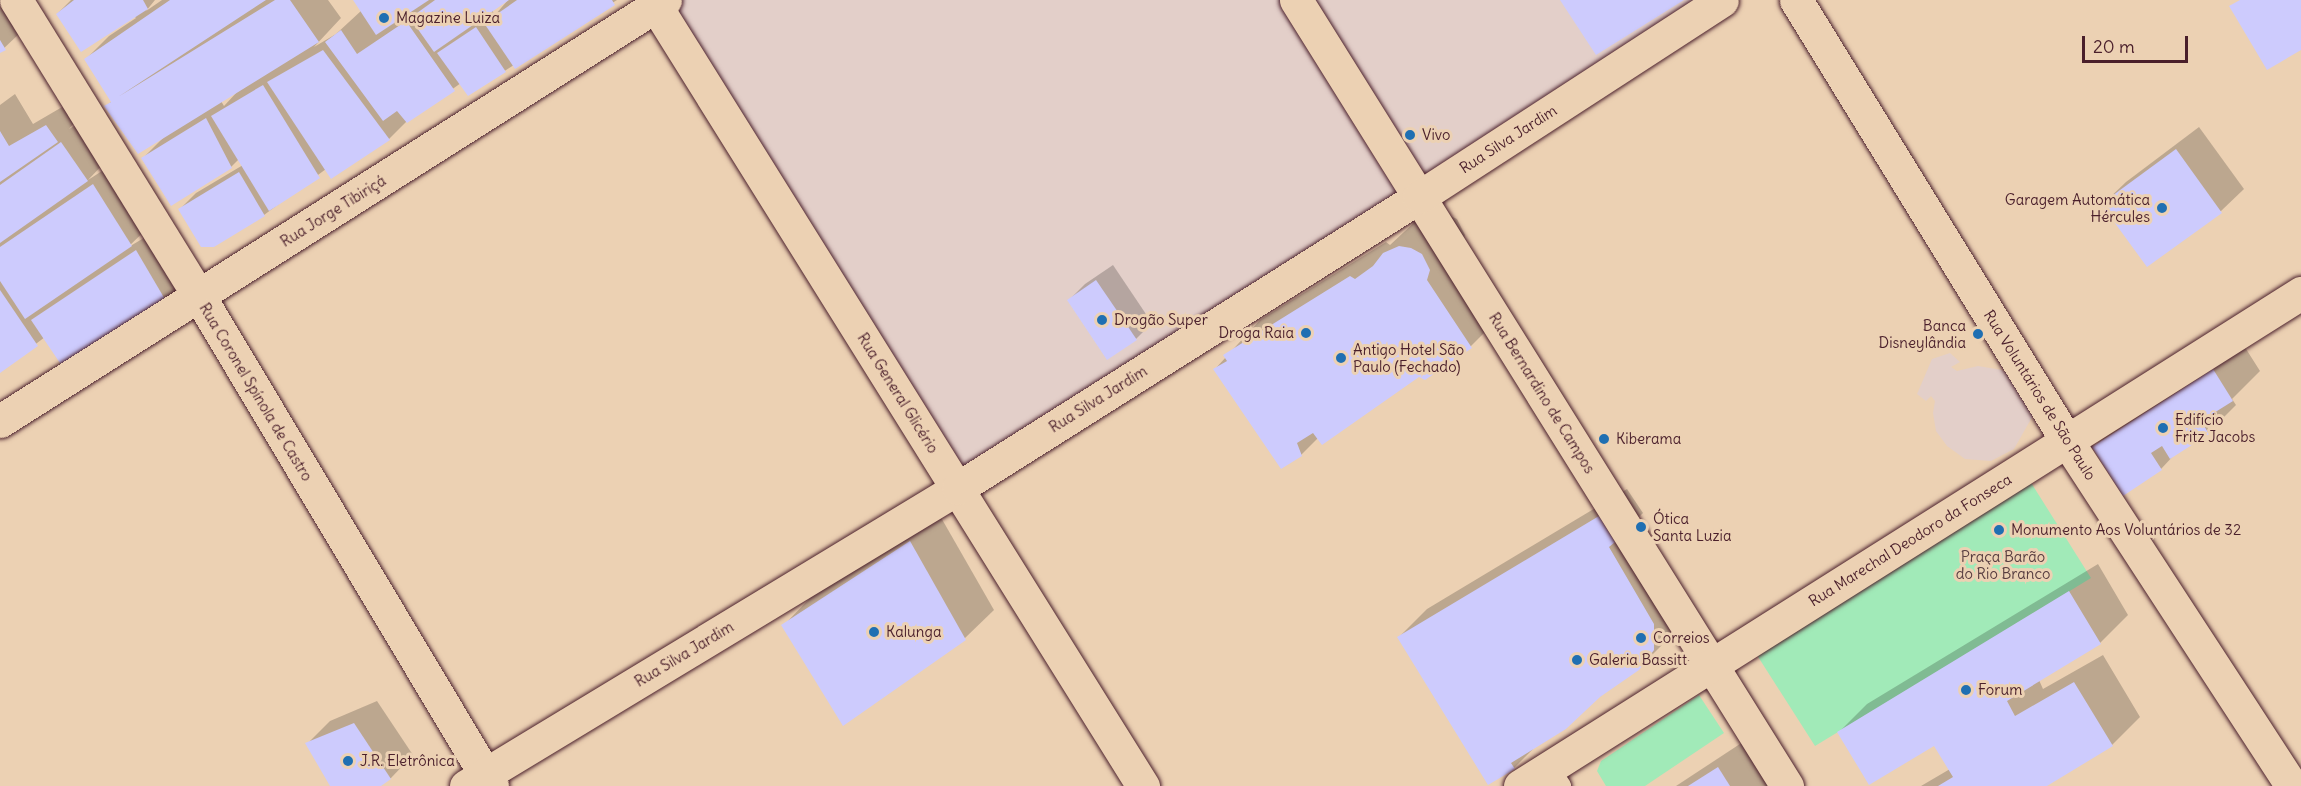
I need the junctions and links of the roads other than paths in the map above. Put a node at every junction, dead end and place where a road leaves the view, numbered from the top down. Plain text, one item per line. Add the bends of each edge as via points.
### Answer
1 (16, 0) edge
2 (1296, 0) edge
3 (1722, 0) edge
4 (1796, 0) edge
5 (658, 2) edge
6 (1419, 197) junction
7 (2301, 293) edge
8 (199, 296) junction
9 (0, 421) edge
10 (2067, 441) junction
11 (958, 488) junction
12 (1713, 664) junction
13 (1555, 777) edge
14 (481, 782) edge
15 (1143, 786) edge
16 (1520, 786) edge
17 (1787, 786) edge
18 (2292, 786) edge

1 - 8 street, Rua Coronel Spínola de Castro
2 - 6 street, Rua Bernardino de Campos
3 - 6 street, Rua Silva Jardim
4 - 10 street, Rua Voluntários de São Paulo
5 - 8 street, Rua Jorge Tibiriçá
5 - 11 street, Rua General Glicério
6 - 11 street, Rua Silva Jardim
6 - 12 street, Rua Bernardino de Campos
7 - 10 street, Rua Marechal Deodoro da Fonseca
8 - 9 street, Rua Jorge Tibiriçá
8 - 14 street, Rua Coronel Spínola de Castro
10 - 12 street, Rua Marechal Deodoro da Fonseca
10 - 18 street, Rua Voluntários de São Paulo
11 - 14 street, Rua Silva Jardim
11 - 15 street, Rua General Glicério
12 - 13 street, Rua Marechal Deodoro da Fonseca
12 - 17 street, Rua Bernardino de Campos
13 - 16 street, Rua Marechal Deodoro da Fonseca

